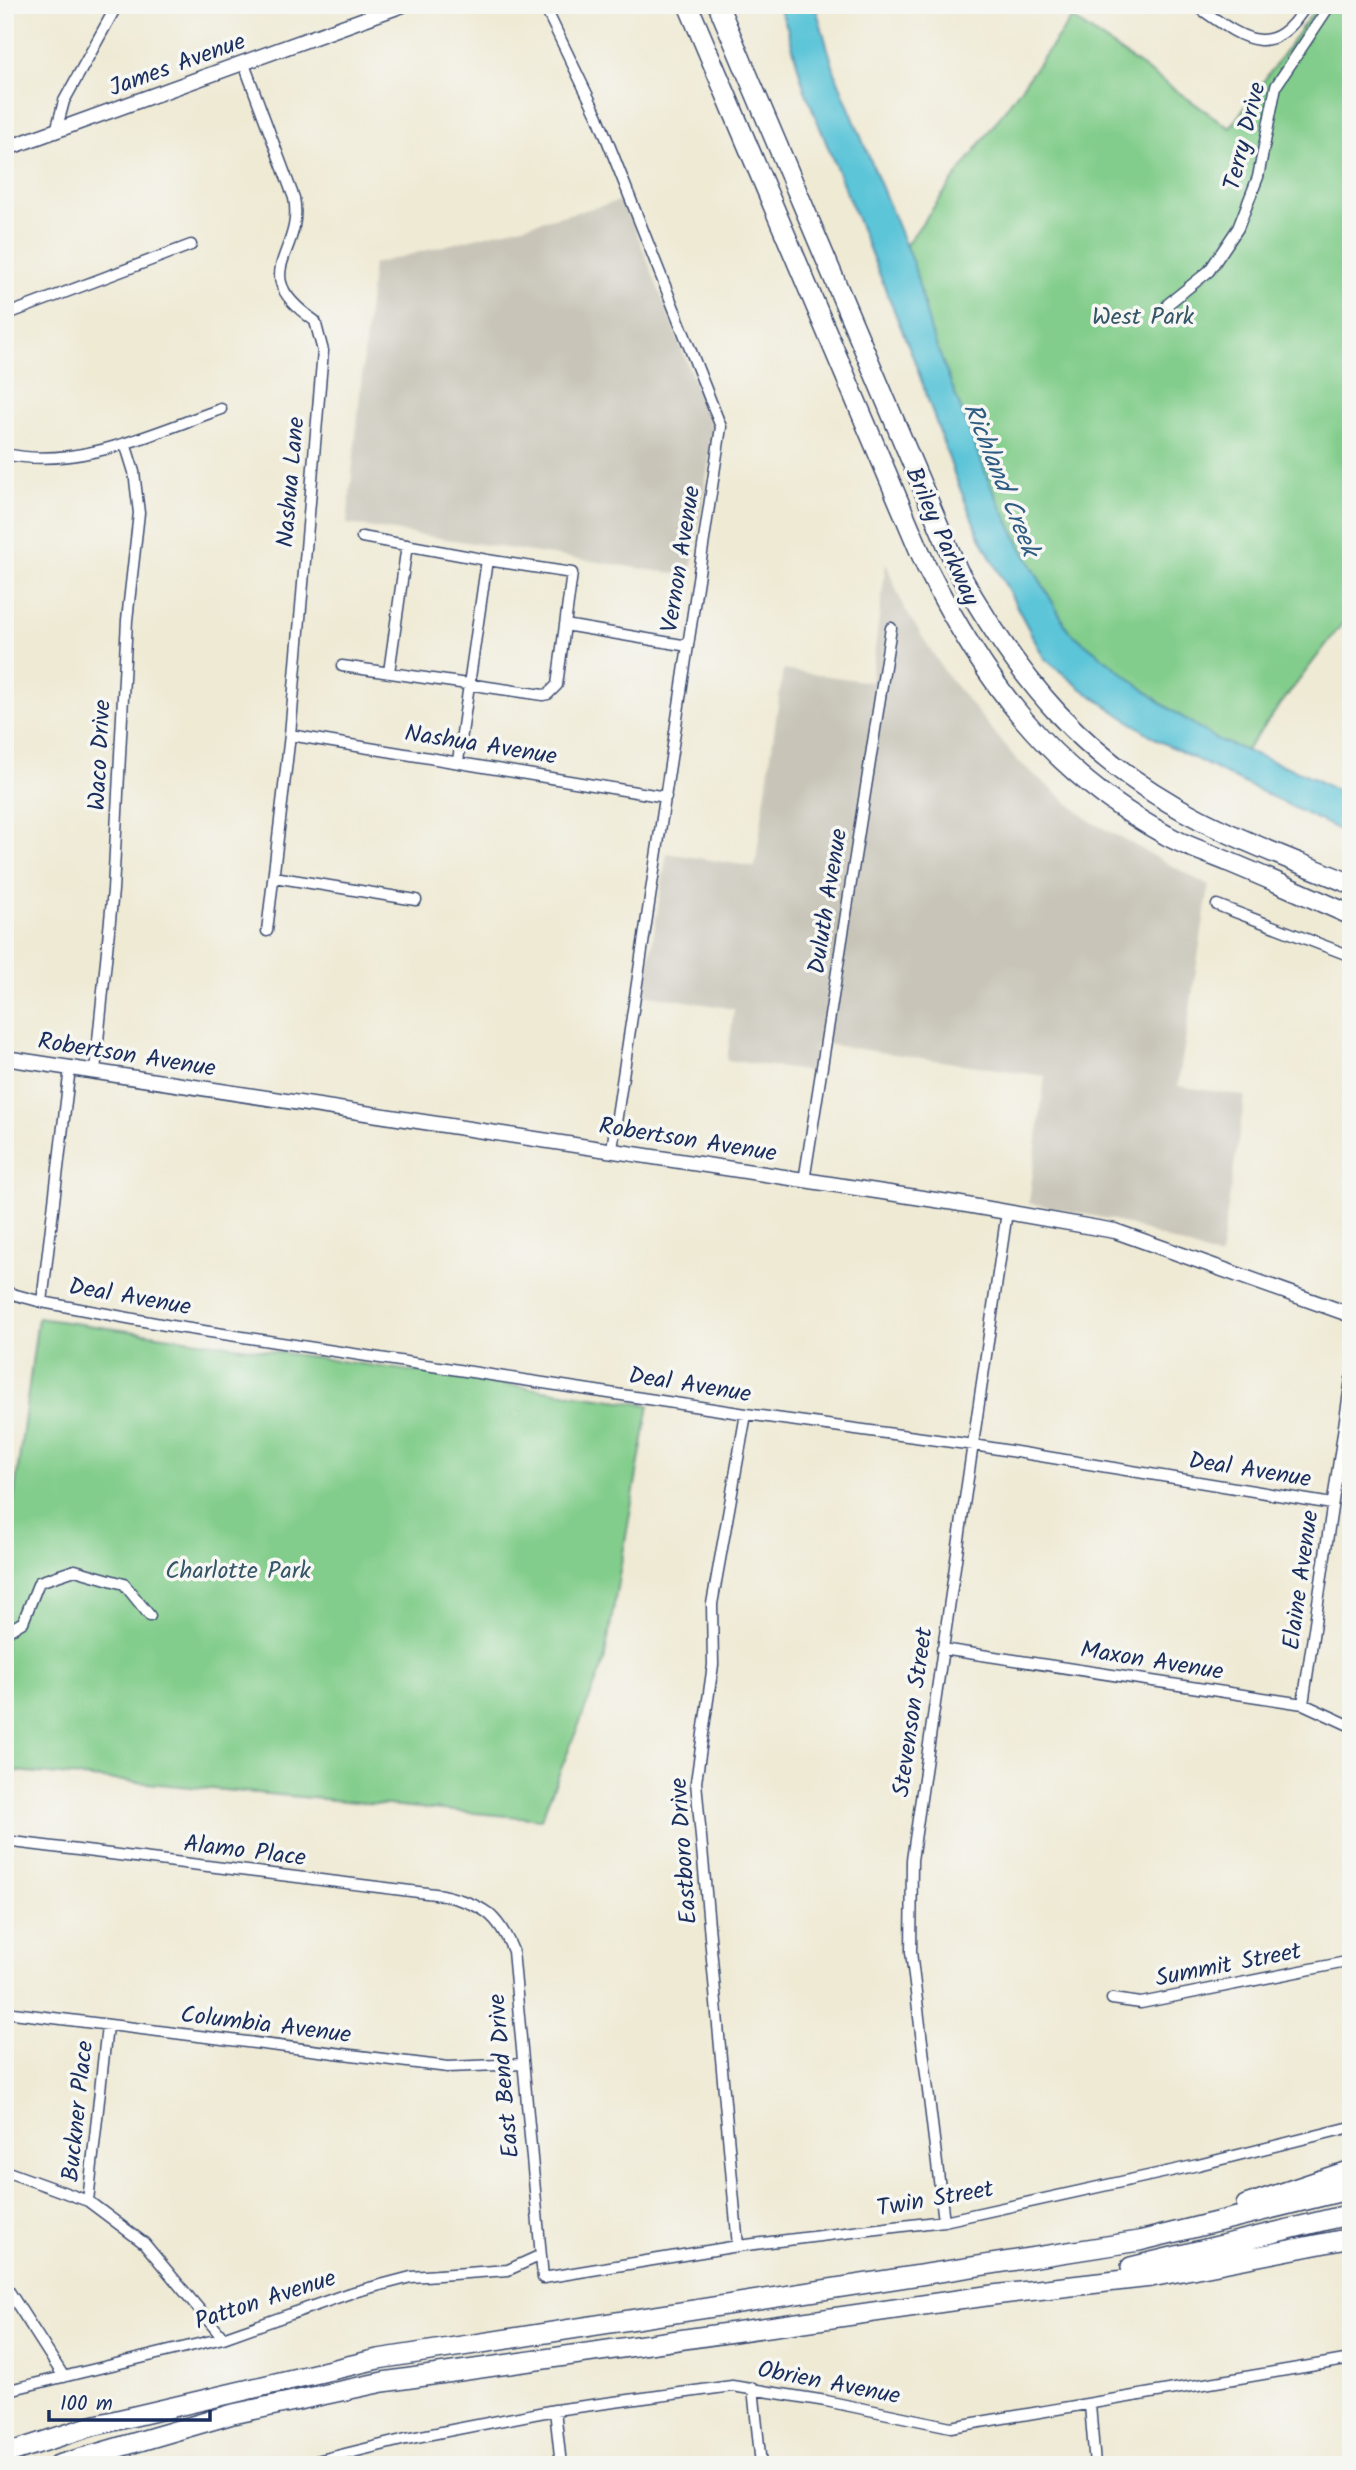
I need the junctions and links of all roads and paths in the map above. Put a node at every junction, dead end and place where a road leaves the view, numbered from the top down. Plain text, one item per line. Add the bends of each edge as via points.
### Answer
1 (117, 5) edge
2 (403, 5) edge
3 (544, 5) edge
4 (688, 5) edge
5 (718, 5) edge
6 (1195, 5) edge
7 (1306, 5) edge
8 (1330, 5) edge
9 (244, 64) junction
10 (56, 131) junction
11 (5, 149) edge
12 (191, 245) dead end
13 (1168, 304) dead end
14 (5, 315) edge
15 (221, 409) dead end
16 (125, 443) junction
17 (5, 454) edge
18 (362, 537) dead end
19 (407, 545) junction
20 (487, 560) junction
21 (565, 625) junction
22 (891, 628) dead end
23 (688, 646) junction
24 (342, 666) dead end
25 (389, 672) junction
26 (470, 683) junction
27 (290, 734) junction
28 (458, 761) junction
29 (666, 797) junction
30 (274, 877) junction
31 (1351, 884) edge
32 (416, 900) dead end
33 (1217, 905) dead end
34 (1351, 915) edge
35 (267, 931) dead end
36 (1351, 957) edge
37 (5, 1058) edge
38 (70, 1068) junction
39 (95, 1071) junction
40 (612, 1149) junction
41 (804, 1181) junction
42 (1007, 1212) junction
43 (5, 1292) edge
44 (42, 1302) junction
45 (1351, 1315) edge
46 (1351, 1379) edge
47 (746, 1415) junction
48 (974, 1445) junction
49 (1332, 1504) junction
50 (150, 1615) dead end
51 (5, 1633) edge
52 (942, 1649) junction
53 (1303, 1704) junction
54 (1351, 1726) edge
55 (5, 1841) edge
56 (480, 1905) joint
57 (1351, 1961) edge
58 (1112, 1999) dead end
59 (5, 2012) edge
60 (107, 2026) junction
61 (522, 2064) junction
62 (1351, 2127) edge
63 (1351, 2170) edge
64 (5, 2171) edge
65 (1351, 2189) edge
66 (88, 2201) junction
67 (1351, 2214) edge
68 (944, 2221) junction
69 (1164, 2235) junction
70 (1351, 2238) edge
71 (738, 2246) junction
72 (539, 2256) junction
73 (5, 2285) edge
74 (993, 2295) junction
75 (223, 2338) junction
76 (1351, 2359) edge
77 (64, 2377) junction
78 (752, 2388) junction
79 (5, 2392) edge
80 (1090, 2405) junction
81 (555, 2410) junction
82 (5, 2454) edge
83 (307, 2464) edge
84 (58, 2465) edge
85 (561, 2465) edge
86 (761, 2465) edge
87 (1095, 2465) edge

1 - 10 street via 64,101
2 - 9 street, James Avenue
3 - 23 street, Vernon Avenue via 598,117 722,427
4 - 34 highway, Briley Parkway via 926,566 961,634 997,686 1031,732 1133,814 1167,835
5 - 31 highway, Briley Parkway via 958,571 1021,674 1085,743 1134,780 1199,819
6 - 7 street via 1237,34 1258,42 1278,38 1294,26
8 - 13 street, Terry Drive via 1276,86 1258,177 1238,228 1209,271
9 - 10 street, James Avenue
9 - 27 street, Nashua Lane via 298,218 280,268 281,287 291,305 315,321 323,351
10 - 11 street, James Avenue
12 - 14 street
15 - 16 street
16 - 17 street via 89,454 28,459
16 - 39 street, Waco Drive via 139,513 127,620 113,890
18 - 19 street
19 - 20 street
19 - 25 street
20 - 21 street via 572,573
20 - 26 street
21 - 23 street
21 - 26 street via 557,685 548,694
22 - 41 street, Duluth Avenue
23 - 29 street, Vernon Avenue
24 - 25 street
25 - 26 street
26 - 28 street
27 - 28 street, Nashua Avenue
27 - 30 street, Nashua Lane
28 - 29 street, Nashua Avenue
29 - 40 street, Vernon Avenue
30 - 32 street
30 - 35 street, Nashua Lane
33 - 36 street
37 - 38 street, Robertson Avenue
38 - 39 street, Robertson Avenue
38 - 44 street
39 - 40 street, Robertson Avenue
40 - 41 street, Robertson Avenue
41 - 42 street, Robertson Avenue
42 - 45 street, Robertson Avenue via 1115,1231
42 - 48 street, Stevenson Street
43 - 44 street, Deal Avenue
44 - 47 street, Deal Avenue
46 - 49 street, Elaine Avenue
47 - 48 street, Deal Avenue
47 - 71 street, Eastboro Drive via 712,1604 713,1665 696,1782
48 - 49 street, Deal Avenue
48 - 52 street, Stevenson Street
49 - 53 street, Elaine Avenue
50 - 51 street via 124,1584 75,1570 39,1582 23,1622
52 - 53 street, Maxon Avenue
52 - 68 street, Stevenson Street via 912,1860 911,1952
53 - 54 street, Maxon Avenue
55 - 56 street, Alamo Place via 443,1895
56 - 61 street, East Bend Drive via 502,1926 513,1951
57 - 58 street, Summit Street via 1142,2003
59 - 60 street, Columbia Avenue
60 - 61 street, Columbia Avenue via 448,2067
60 - 66 street, Buckner Place
61 - 72 street, East Bend Drive
62 - 68 street, Twin Street
63 - 69 highway
64 - 66 street
65 - 69 highway
66 - 75 street via 144,2243
67 - 74 highway via 1151,2263
68 - 71 street, Twin Street
69 - 82 highway via 986,2267 378,2359 92,2426
70 - 74 highway via 1151,2277
71 - 72 street, Twin Street via 543,2278
72 - 75 street, Patton Avenue via 508,2270 411,2277
73 - 77 street
74 - 84 highway via 383,2382 233,2414
75 - 77 street, Patton Avenue
76 - 80 street, Obrien Avenue
77 - 79 street, Patton Avenue
78 - 80 street, Obrien Avenue via 951,2427
78 - 81 street, Obrien Avenue via 732,2386
78 - 86 street
80 - 87 street
81 - 83 street, Obrien Avenue
81 - 85 street

